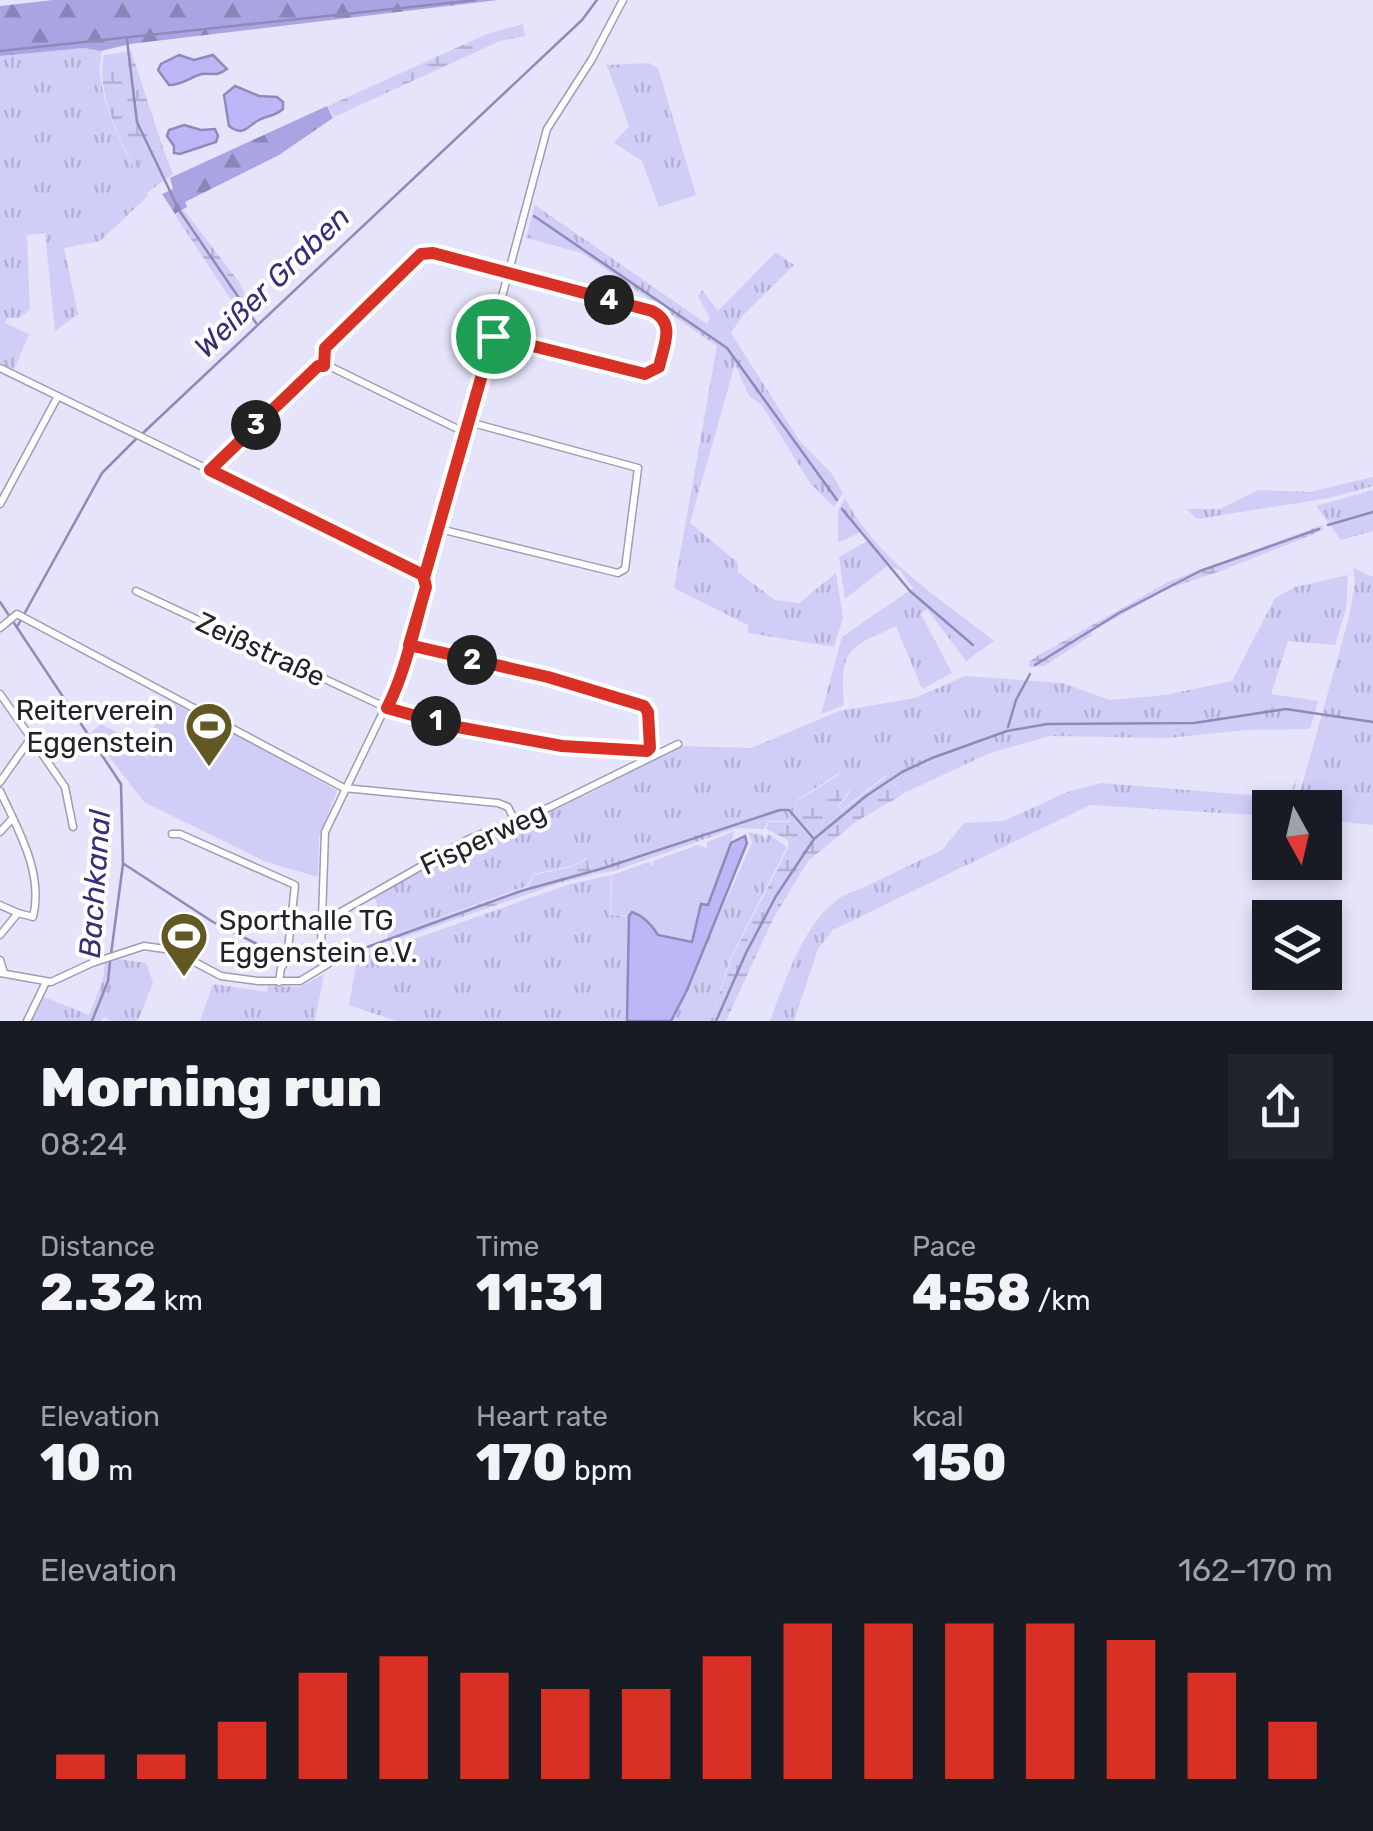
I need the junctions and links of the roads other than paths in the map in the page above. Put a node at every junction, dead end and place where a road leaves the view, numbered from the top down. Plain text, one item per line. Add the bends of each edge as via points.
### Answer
1 (623, 0) edge
2 (510, 274) junction
3 (493, 336) junction
4 (324, 366) junction
5 (0, 368) edge
6 (58, 396) junction
7 (469, 422) junction
8 (466, 433) junction
9 (210, 470) junction
10 (0, 504) edge
11 (440, 529) junction
12 (424, 578) junction
13 (136, 591) dead end
14 (0, 628) edge
15 (409, 645) junction
16 (0, 694) edge
17 (387, 708) junction
18 (31, 738) junction
19 (678, 744) dead end
20 (0, 782) edge
21 (344, 788) junction
22 (0, 791) edge
23 (514, 818) junction
24 (12, 819) junction
25 (73, 827) dead end
26 (0, 832) edge
27 (172, 834) dead end
28 (0, 905) edge
29 (18, 913) junction
30 (322, 923) junction
31 (0, 935) edge
32 (0, 960) edge
33 (2, 973) edge
34 (46, 982) junction
35 (279, 982) junction
36 (28, 1021) edge

1 - 2 street via 546,130
2 - 3 street
2 - 3 street via 659,314 668,328 659,367 645,374
2 - 4 street via 421,254 325,348
3 - 7 street
4 - 8 street
4 - 9 street
5 - 6 street
6 - 9 street
6 - 10 street
7 - 8 street
7 - 11 street via 638,468 625,569 618,573
8 - 11 street
9 - 12 street
11 - 12 street
12 - 15 street
13 - 17 street, Zeißstraße
14 - 21 street via 19,618
15 - 17 street
15 - 17 street, Zeißstraße via 644,706 650,748 562,746
16 - 18 street
17 - 21 street
18 - 20 street
18 - 25 street via 68,793
19 - 23 street, Fisperweg
21 - 23 street via 498,803
21 - 30 street via 325,832
22 - 24 street
23 - 30 street, Fisperweg
24 - 26 street
24 - 29 street via 34,875 36,904 33,917
27 - 35 street via 295,885
28 - 29 street
29 - 31 street
30 - 35 street via 325,961 300,981
32 - 33 street
33 - 34 street
34 - 35 street via 133,948 165,948 221,976
34 - 36 street

